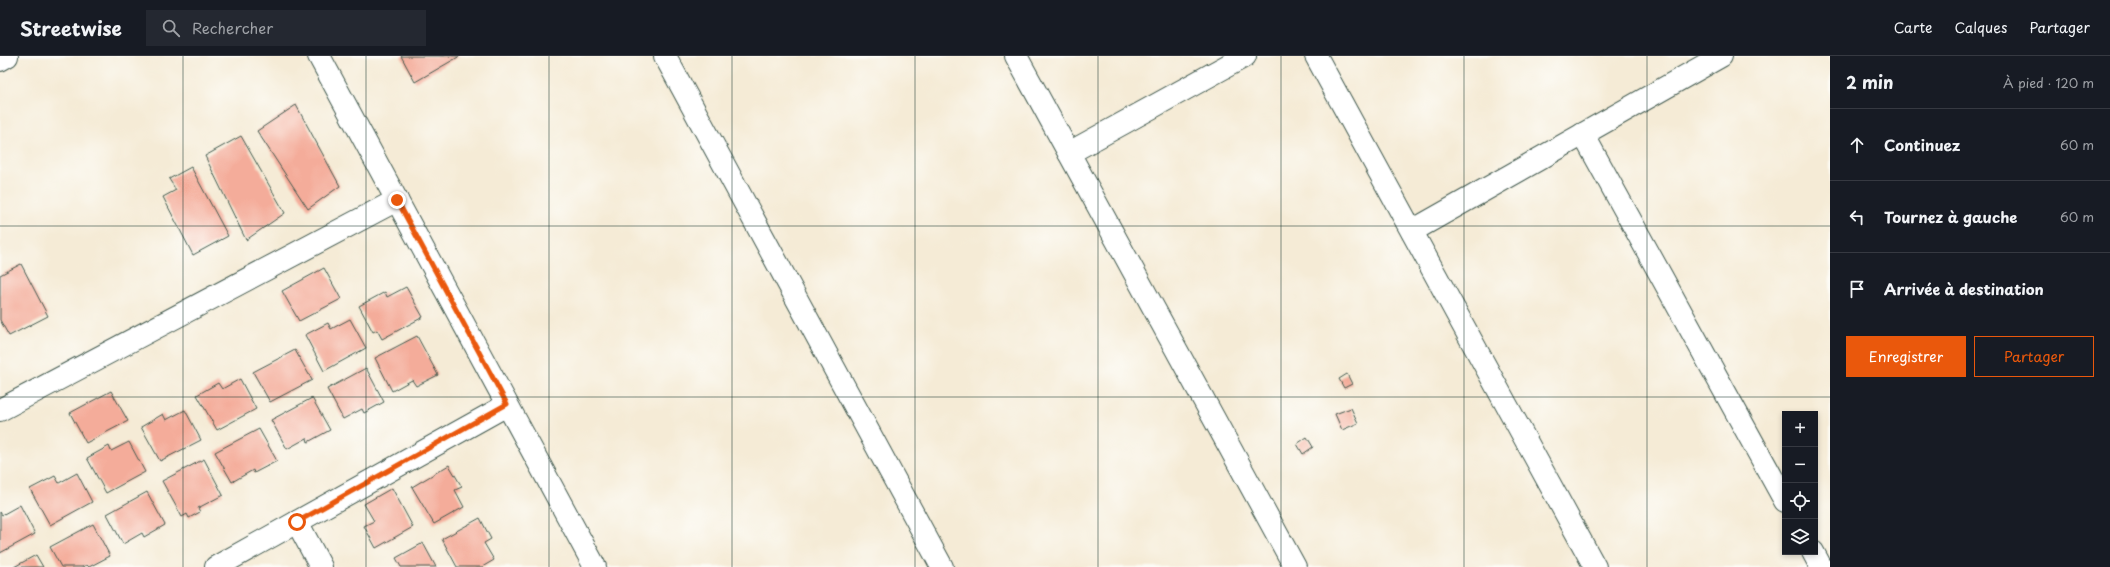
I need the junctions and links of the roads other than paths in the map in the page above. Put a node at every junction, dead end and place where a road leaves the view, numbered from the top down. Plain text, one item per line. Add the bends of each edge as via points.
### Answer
1 (7, 56) edge
2 (319, 56) edge
3 (665, 56) edge
4 (1016, 56) edge
5 (1245, 56) edge
6 (1316, 56) edge
7 (1721, 56) edge
8 (0, 60) edge
9 (1583, 134) junction
10 (1069, 153) junction
11 (397, 200) junction
12 (1412, 231) junction
13 (507, 404) junction
14 (0, 410) edge
15 (1782, 496) edge
16 (297, 522) junction
17 (1815, 555) edge
18 (216, 567) edge
19 (321, 567) edge
20 (595, 567) edge
21 (942, 567) edge
22 (1295, 567) edge
23 (1595, 567) edge
24 (1821, 567) edge

1 - 8 street
2 - 11 street
3 - 21 street
4 - 10 street
5 - 10 street
6 - 12 street
7 - 9 street
9 - 12 street
9 - 15 street
10 - 22 street
11 - 13 street
11 - 14 street
12 - 23 street
13 - 16 street
13 - 20 street
16 - 18 street
16 - 19 street
17 - 24 street

